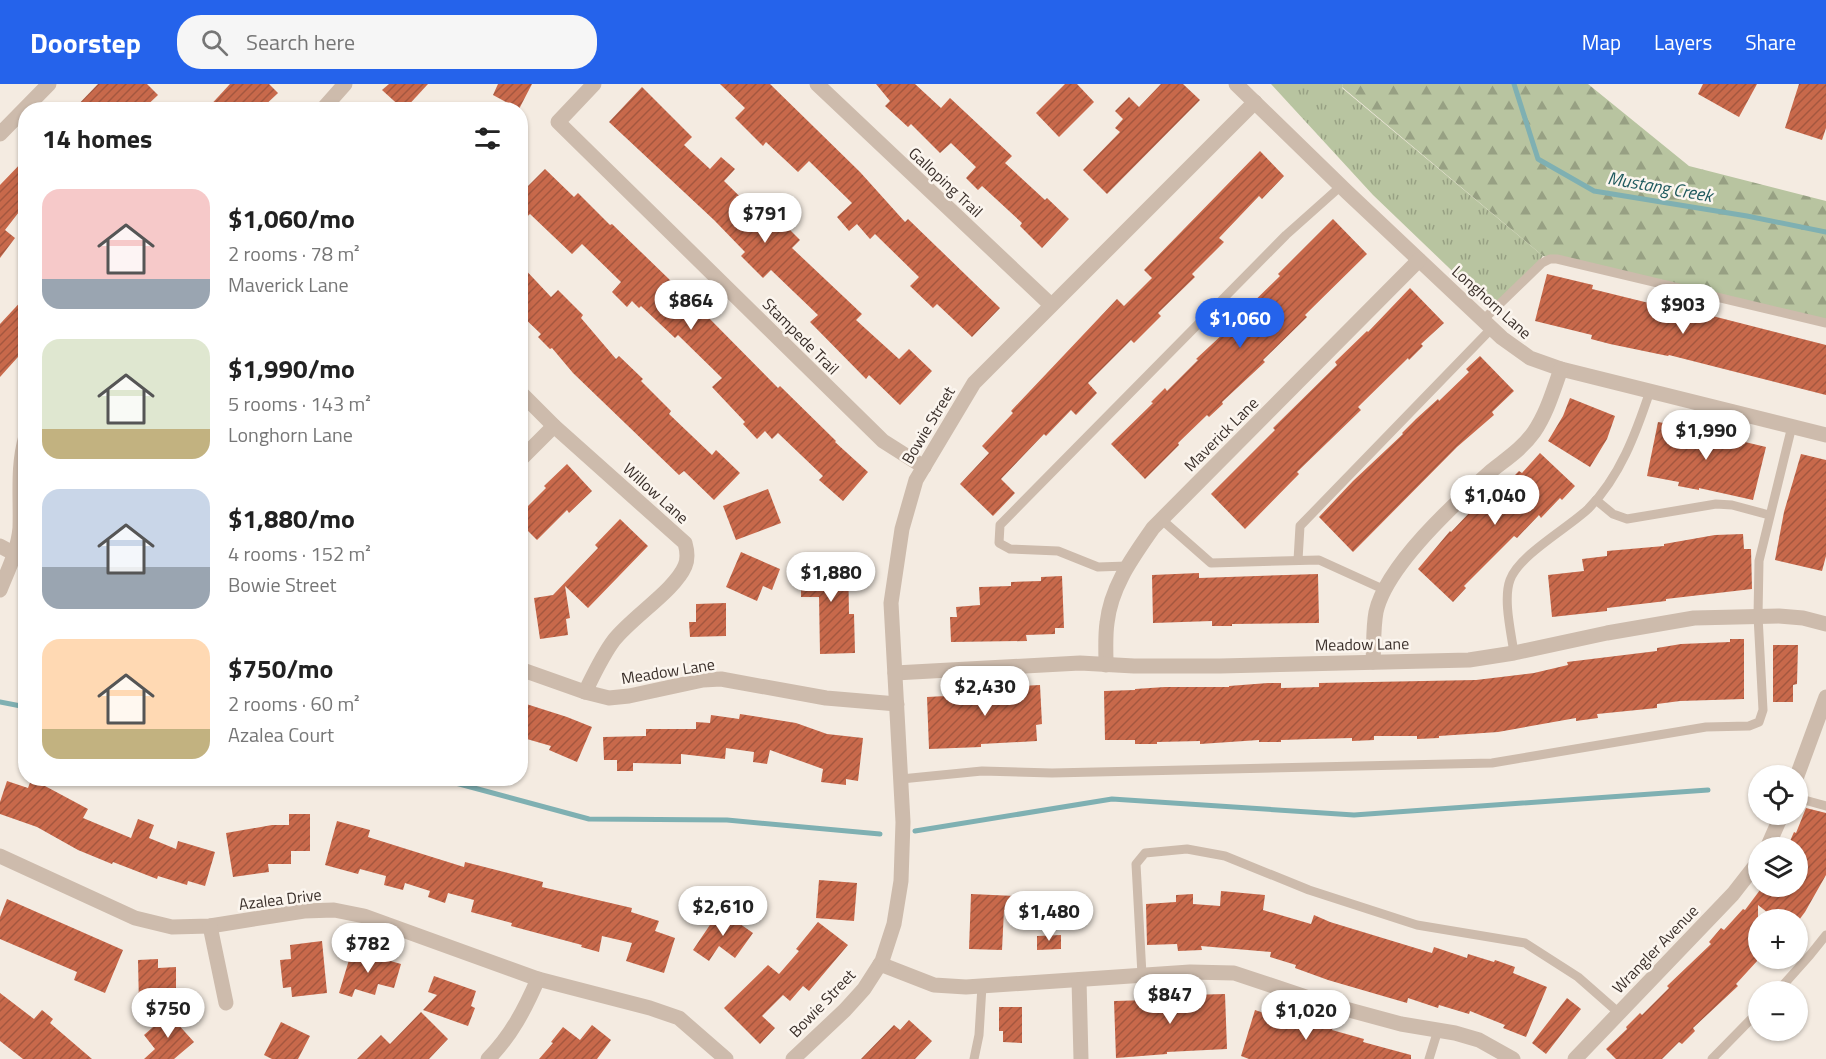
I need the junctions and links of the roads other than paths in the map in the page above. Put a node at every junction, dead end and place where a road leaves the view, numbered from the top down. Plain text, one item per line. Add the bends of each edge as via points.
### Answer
1 (345, 84) edge
2 (594, 84) edge
3 (817, 84) edge
4 (1236, 84) edge
5 (41, 87) edge
6 (28, 102) edge
7 (329, 102) edge
8 (1255, 102) junction
9 (18, 113) edge
10 (0, 134) edge
11 (1341, 186) junction
12 (1419, 260) junction
13 (1051, 305) junction
14 (1826, 323) edge
15 (1488, 324) junction
16 (1561, 369) junction
17 (1650, 391) junction
18 (528, 400) edge
19 (554, 426) junction
20 (1792, 426) junction
21 (1826, 435) edge
22 (528, 452) edge
23 (924, 467) junction
24 (1596, 500) junction
25 (1770, 515) junction
26 (1161, 519) junction
27 (0, 546) edge
28 (18, 557) edge
29 (18, 561) edge
30 (1299, 561) junction
31 (1126, 566) junction
32 (0, 590) edge
33 (1385, 590) junction
34 (1758, 616) junction
35 (1826, 624) edge
36 (1514, 653) junction
37 (1373, 662) junction
38 (1106, 665) junction
39 (528, 672) edge
40 (895, 673) junction
41 (585, 692) junction
42 (1826, 698) edge
43 (897, 704) junction
44 (1801, 765) edge
45 (901, 779) junction
46 (1808, 801) edge
47 (1826, 806) edge
48 (0, 856) edge
49 (1748, 875) edge
50 (210, 926) junction
51 (1826, 935) edge
52 (880, 964) junction
53 (1142, 975) junction
54 (538, 979) junction
55 (1078, 980) junction
56 (1787, 981) edge
57 (982, 986) junction
58 (226, 1003) dead end
59 (1619, 1013) junction
60 (1748, 1022) edge
61 (1438, 1030) junction
62 (488, 1059) edge
63 (726, 1059) edge
64 (793, 1059) edge
65 (974, 1059) edge
66 (1081, 1059) edge
67 (1429, 1059) edge
68 (1513, 1059) edge
69 (1575, 1059) edge
70 (1712, 1059) edge

1 - 7 street
2 - 23 street, Stampede Trail via 558,122 883,441
3 - 13 street, Galloping Trail
4 - 8 street, Longhorn Lane
5 - 6 street
8 - 11 street, Longhorn Lane
8 - 13 street, Bowie Street
9 - 10 street
11 - 12 street, Longhorn Lane
11 - 31 lane via 1286,234 1000,525 999,543 1010,549 1058,551 1098,567
12 - 15 street, Longhorn Lane
12 - 26 street, Maverick Lane
13 - 23 street, Bowie Street via 974,384
14 - 15 lane via 1550,259 1542,263
15 - 16 street, Longhorn Lane via 1530,358
15 - 30 lane via 1300,526
16 - 17 street, Longhorn Lane
16 - 33 street via 1547,408 1519,450 1491,471 1420,540 1389,579
17 - 20 street, Longhorn Lane
17 - 24 lane via 1621,463
18 - 19 street, Willow Lane
19 - 22 street
19 - 41 street, Willow Lane via 685,543 687,551 686,565 676,579 616,638
20 - 21 street, Longhorn Lane
20 - 25 lane
23 - 40 street, Bowie Street via 916,480 902,530 891,603
24 - 25 lane via 1613,514 1628,519 1716,504
24 - 36 lane via 1523,562 1511,579 1508,598
25 - 34 lane via 1759,561
26 - 30 lane via 1211,563
26 - 31 street, Maverick Lane
27 - 28 street
29 - 32 street
30 - 33 lane via 1319,560
31 - 38 street, Maverick Lane via 1107,622
33 - 37 street via 1376,611
34 - 35 street, Meadow Lane via 1803,618
34 - 36 street, Meadow Lane via 1694,618
34 - 45 lane via 1763,710 1760,722 1749,726 1706,727 1492,763 982,771
36 - 37 street, Meadow Lane via 1469,660
37 - 38 street, Meadow Lane
38 - 40 street, Meadow Lane
39 - 41 street, Meadow Lane
40 - 43 street, Bowie Street
41 - 43 street, Meadow Lane via 609,698 721,679 826,698
42 - 44 street
43 - 45 street, Bowie Street
45 - 52 street, Bowie Street via 901,881 894,924
46 - 47 lane
48 - 50 street, Azalea Drive via 135,918 172,927
49 - 59 street, Wrangler Avenue
50 - 54 street, Azalea Drive via 334,910 364,916
50 - 58 street
51 - 56 lane
52 - 57 street via 934,985
52 - 64 street, Bowie Street via 864,990
53 - 55 street
53 - 59 lane via 1136,864 1145,853 1187,849 1225,856 1309,890 1417,925 1525,942 1578,976
53 - 61 street via 1234,973 1328,1004
54 - 62 street via 520,1018
54 - 63 street, Azalea Drive via 679,1018
55 - 57 street
55 - 66 street
57 - 65 lane
59 - 69 street, Wrangler Avenue
60 - 70 lane
61 - 67 lane
61 - 68 street via 1479,1040

